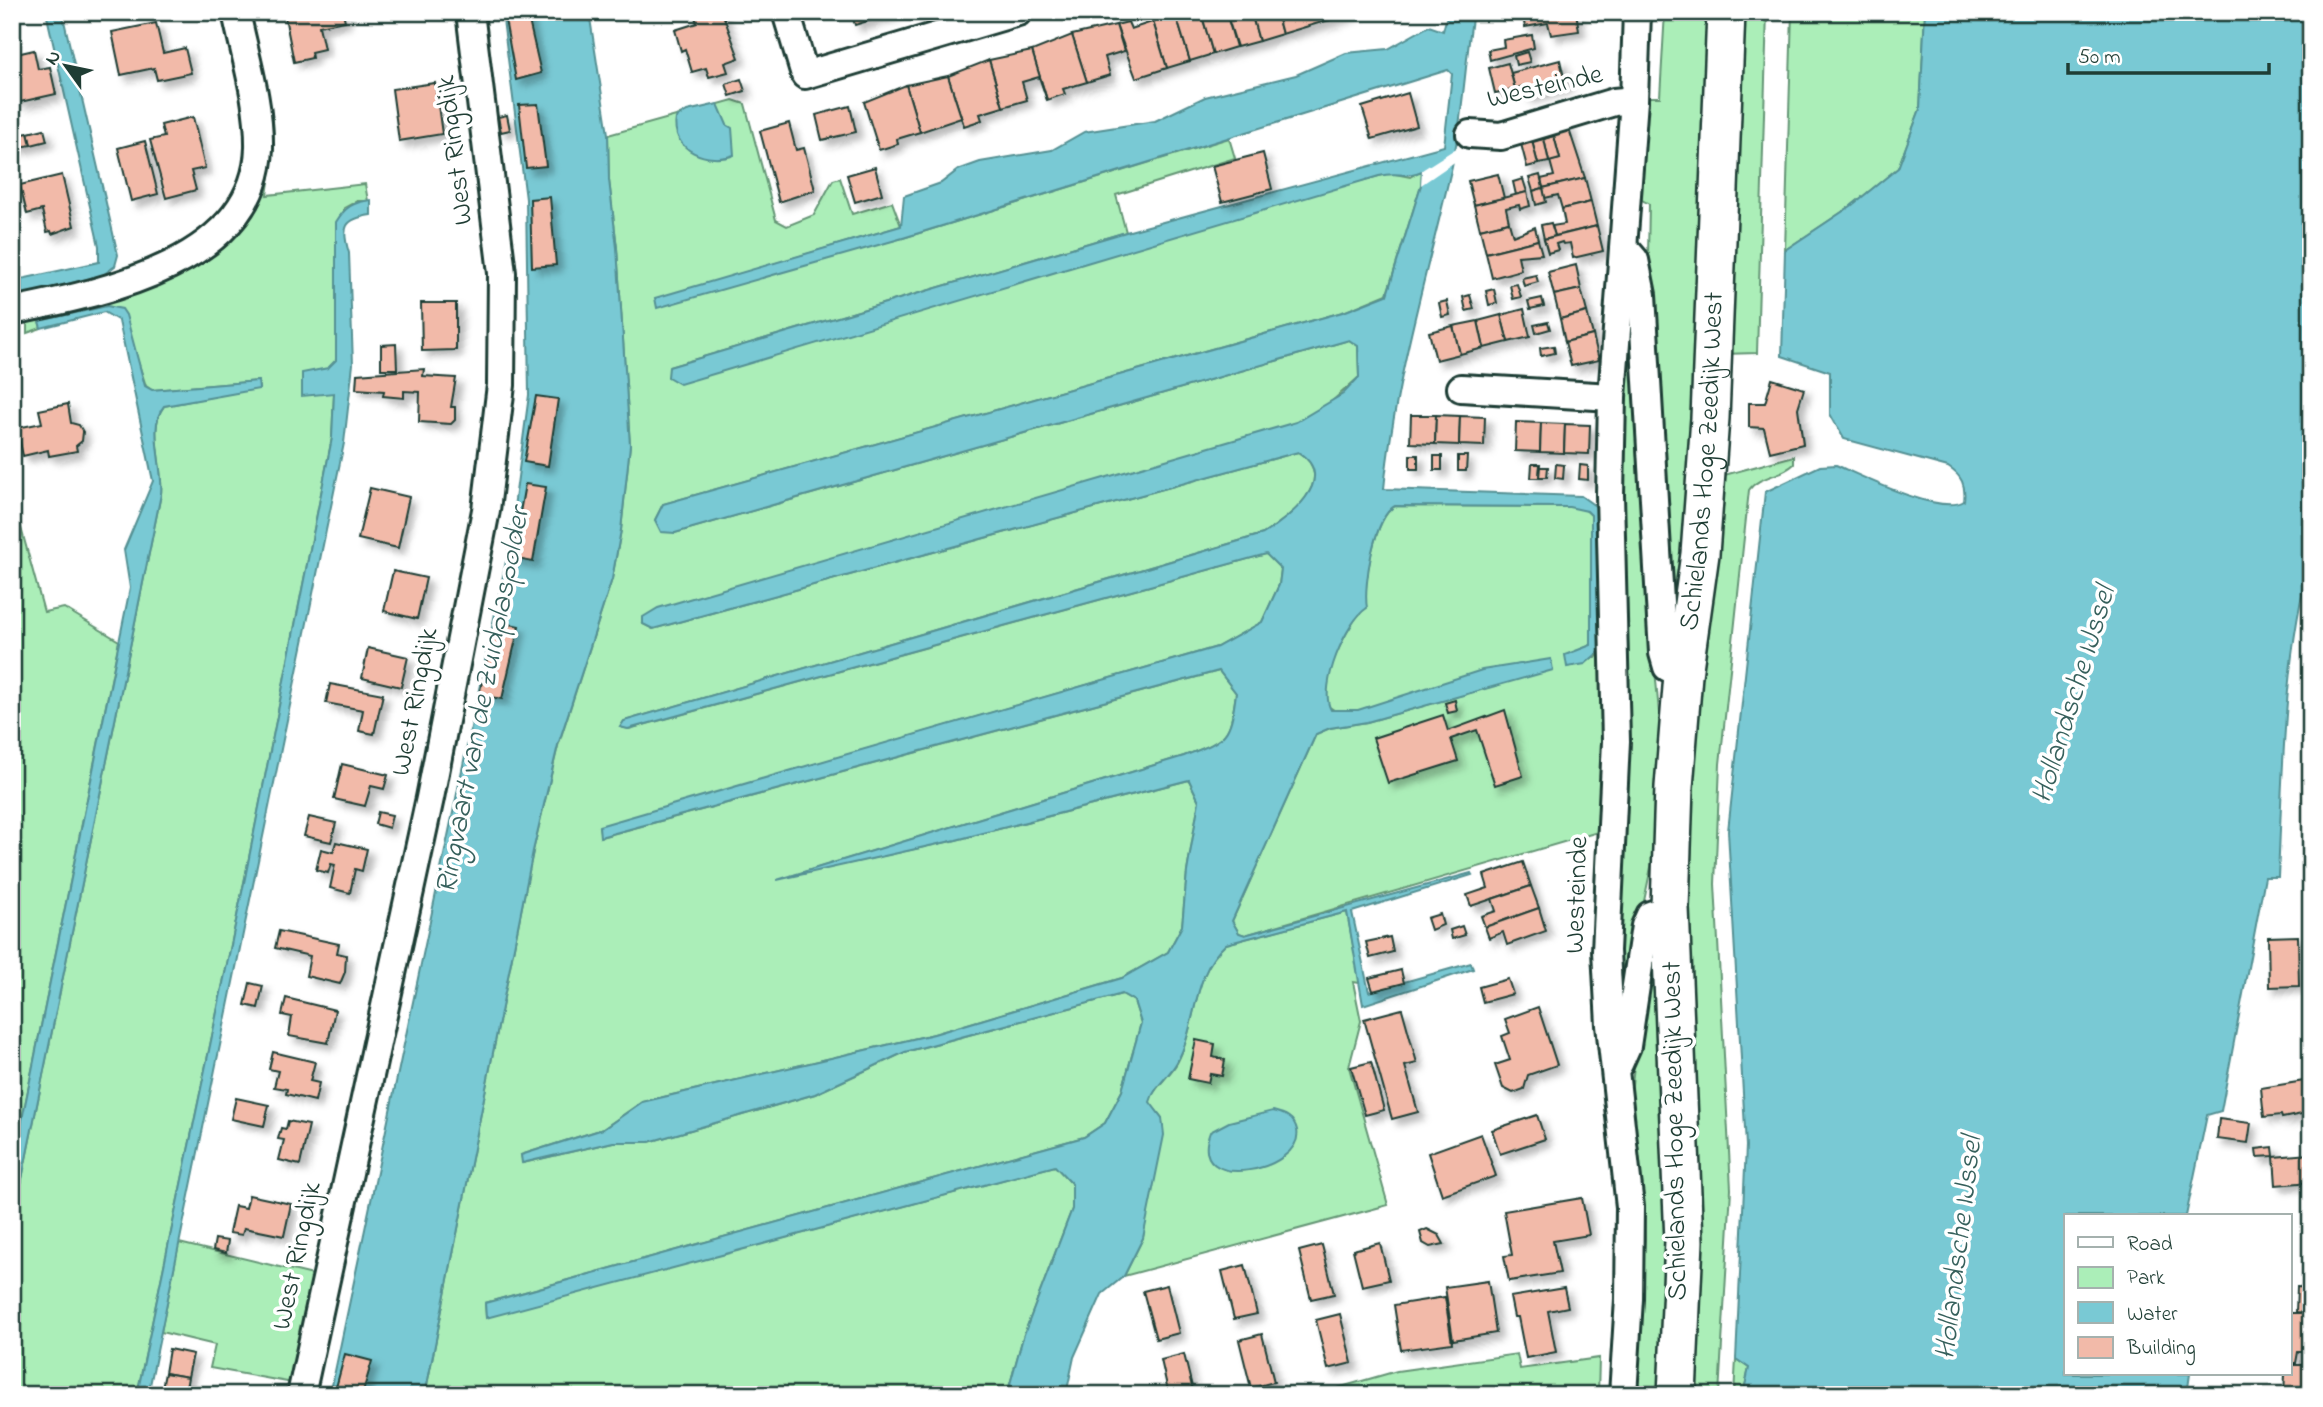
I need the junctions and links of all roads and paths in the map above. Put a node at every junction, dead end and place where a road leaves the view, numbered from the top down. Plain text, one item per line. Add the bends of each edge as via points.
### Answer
1 (236, 12) edge
2 (470, 12) edge
3 (786, 12) edge
4 (1018, 12) edge
5 (1637, 12) edge
6 (1726, 12) edge
7 (1634, 100) junction
8 (1470, 134) dead end
9 (1623, 252) junction
10 (12, 311) edge
11 (1461, 388) dead end
12 (1612, 397) junction
13 (1684, 675) junction
14 (1670, 908) junction
15 (1615, 1067) junction
16 (301, 1395) edge
17 (1623, 1395) edge
18 (1677, 1395) edge

1 - 10 street via 259,150 250,186 227,224 187,256 150,274 112,289
2 - 16 street, West Ringdijk via 502,273 501,386 486,510 430,798
3 - 4 street via 805,75
5 - 7 street, Westeinde
6 - 13 street, Schielands Hoge Zeedijk West via 1710,418 1700,554
7 - 8 street, Westeinde via 1501,136
7 - 9 street, Westeinde
9 - 12 street, Westeinde
9 - 13 street via 1634,260 1642,295 1663,653 1667,667
11 - 12 street
12 - 15 street, Westeinde via 1609,495 1616,741 1606,951
13 - 14 street, Schielands Hoge Zeedijk West
14 - 15 street, Schielands Hoge Zeedijk West via 1650,915 1644,926 1627,1046
14 - 18 street, Schielands Hoge Zeedijk West via 1684,1241
15 - 17 street, Westeinde via 1630,1207

